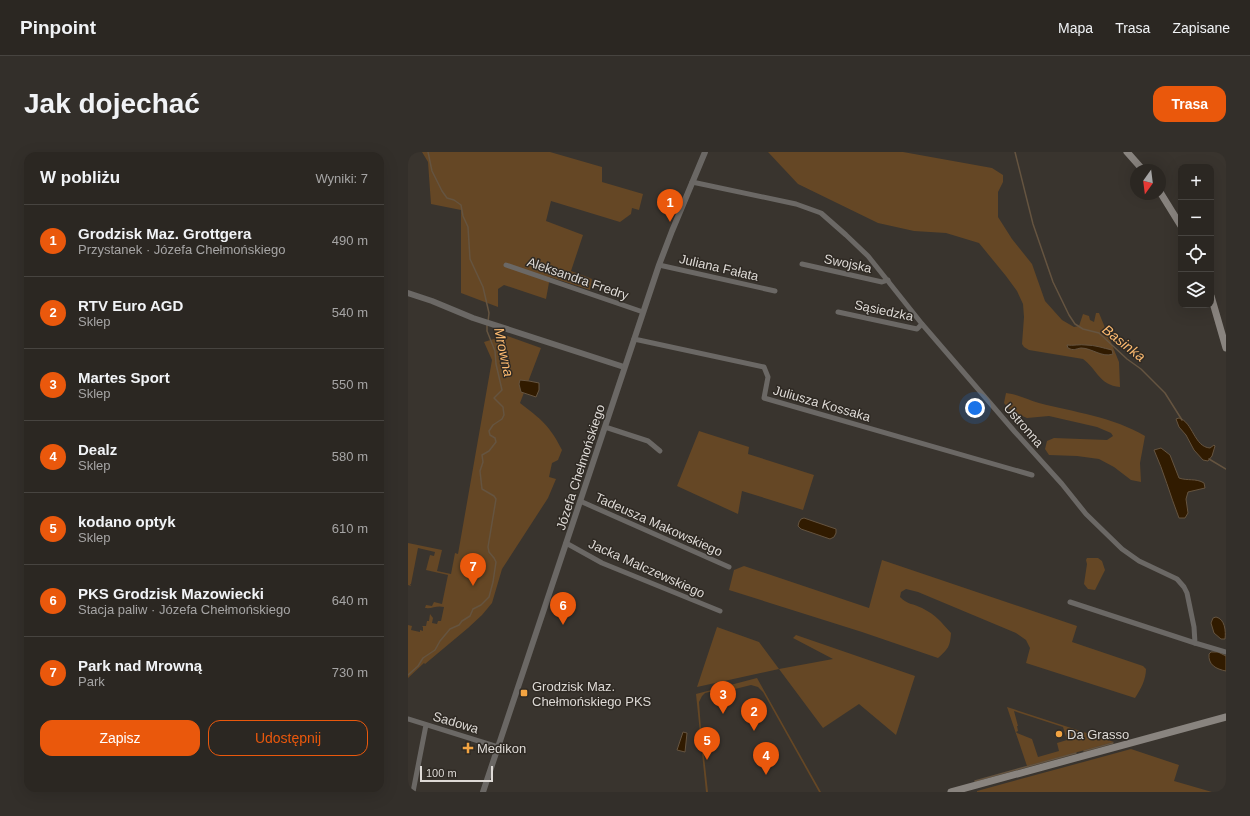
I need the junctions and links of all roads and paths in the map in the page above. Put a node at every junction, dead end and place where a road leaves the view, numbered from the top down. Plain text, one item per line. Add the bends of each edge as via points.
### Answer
1 (705, 152) edge
2 (1127, 152) edge
3 (1138, 164) edge
4 (692, 182) junction
5 (1165, 200) edge
6 (1178, 221) edge
7 (659, 264) junction
8 (802, 264) dead end
9 (506, 265) dead end
10 (888, 280) junction
11 (775, 291) dead end
12 (408, 293) edge
13 (1214, 306) edge
14 (643, 312) junction
15 (838, 312) dead end
16 (922, 324) junction
17 (634, 339) junction
18 (1226, 348) edge
19 (624, 367) junction
20 (605, 427) junction
21 (660, 451) dead end
22 (1032, 475) dead end
23 (580, 501) junction
24 (566, 543) junction
25 (729, 567) dead end
26 (1070, 602) dead end
27 (720, 611) dead end
28 (1196, 643) junction
29 (1226, 652) edge
30 (1226, 717) edge
31 (408, 719) edge
32 (426, 725) junction
33 (498, 747) junction
34 (413, 792) edge
35 (483, 792) edge
36 (951, 792) edge

1 - 4 street, Józefa Chełmońskiego
2 - 3 main road
4 - 7 street, Józefa Chełmońskiego
4 - 10 street, Ustronna via 796,204 821,213 868,256
5 - 6 main road
7 - 11 street, Juliana Fałata
7 - 14 street, Józefa Chełmońskiego
8 - 10 street, Swojska via 882,282
9 - 14 street, Aleksandra Fredry
10 - 16 street, Ustronna
12 - 19 street via 482,321
13 - 18 main road
14 - 17 street, Józefa Chełmońskiego
15 - 16 street, Sąsiedzka via 917,329
16 - 28 street, Ustronna via 1086,514 1122,549 1139,561 1177,579 1184,587
17 - 19 street, Józefa Chełmońskiego
17 - 22 street, Juliusza Kossaka via 764,367 768,377 764,398
19 - 20 street, Józefa Chełmońskiego
20 - 21 street via 648,441
20 - 23 street, Józefa Chełmońskiego
23 - 24 street, Józefa Chełmońskiego
23 - 25 street, Tadeusza Makowskiego
24 - 27 street, Jacka Malczewskiego via 602,563
24 - 33 street, Józefa Chełmońskiego
26 - 28 street
28 - 29 street
30 - 36 main road
31 - 32 street, Sadowa
32 - 33 street, Sadowa
32 - 34 street
33 - 35 street, Józefa Chełmońskiego

